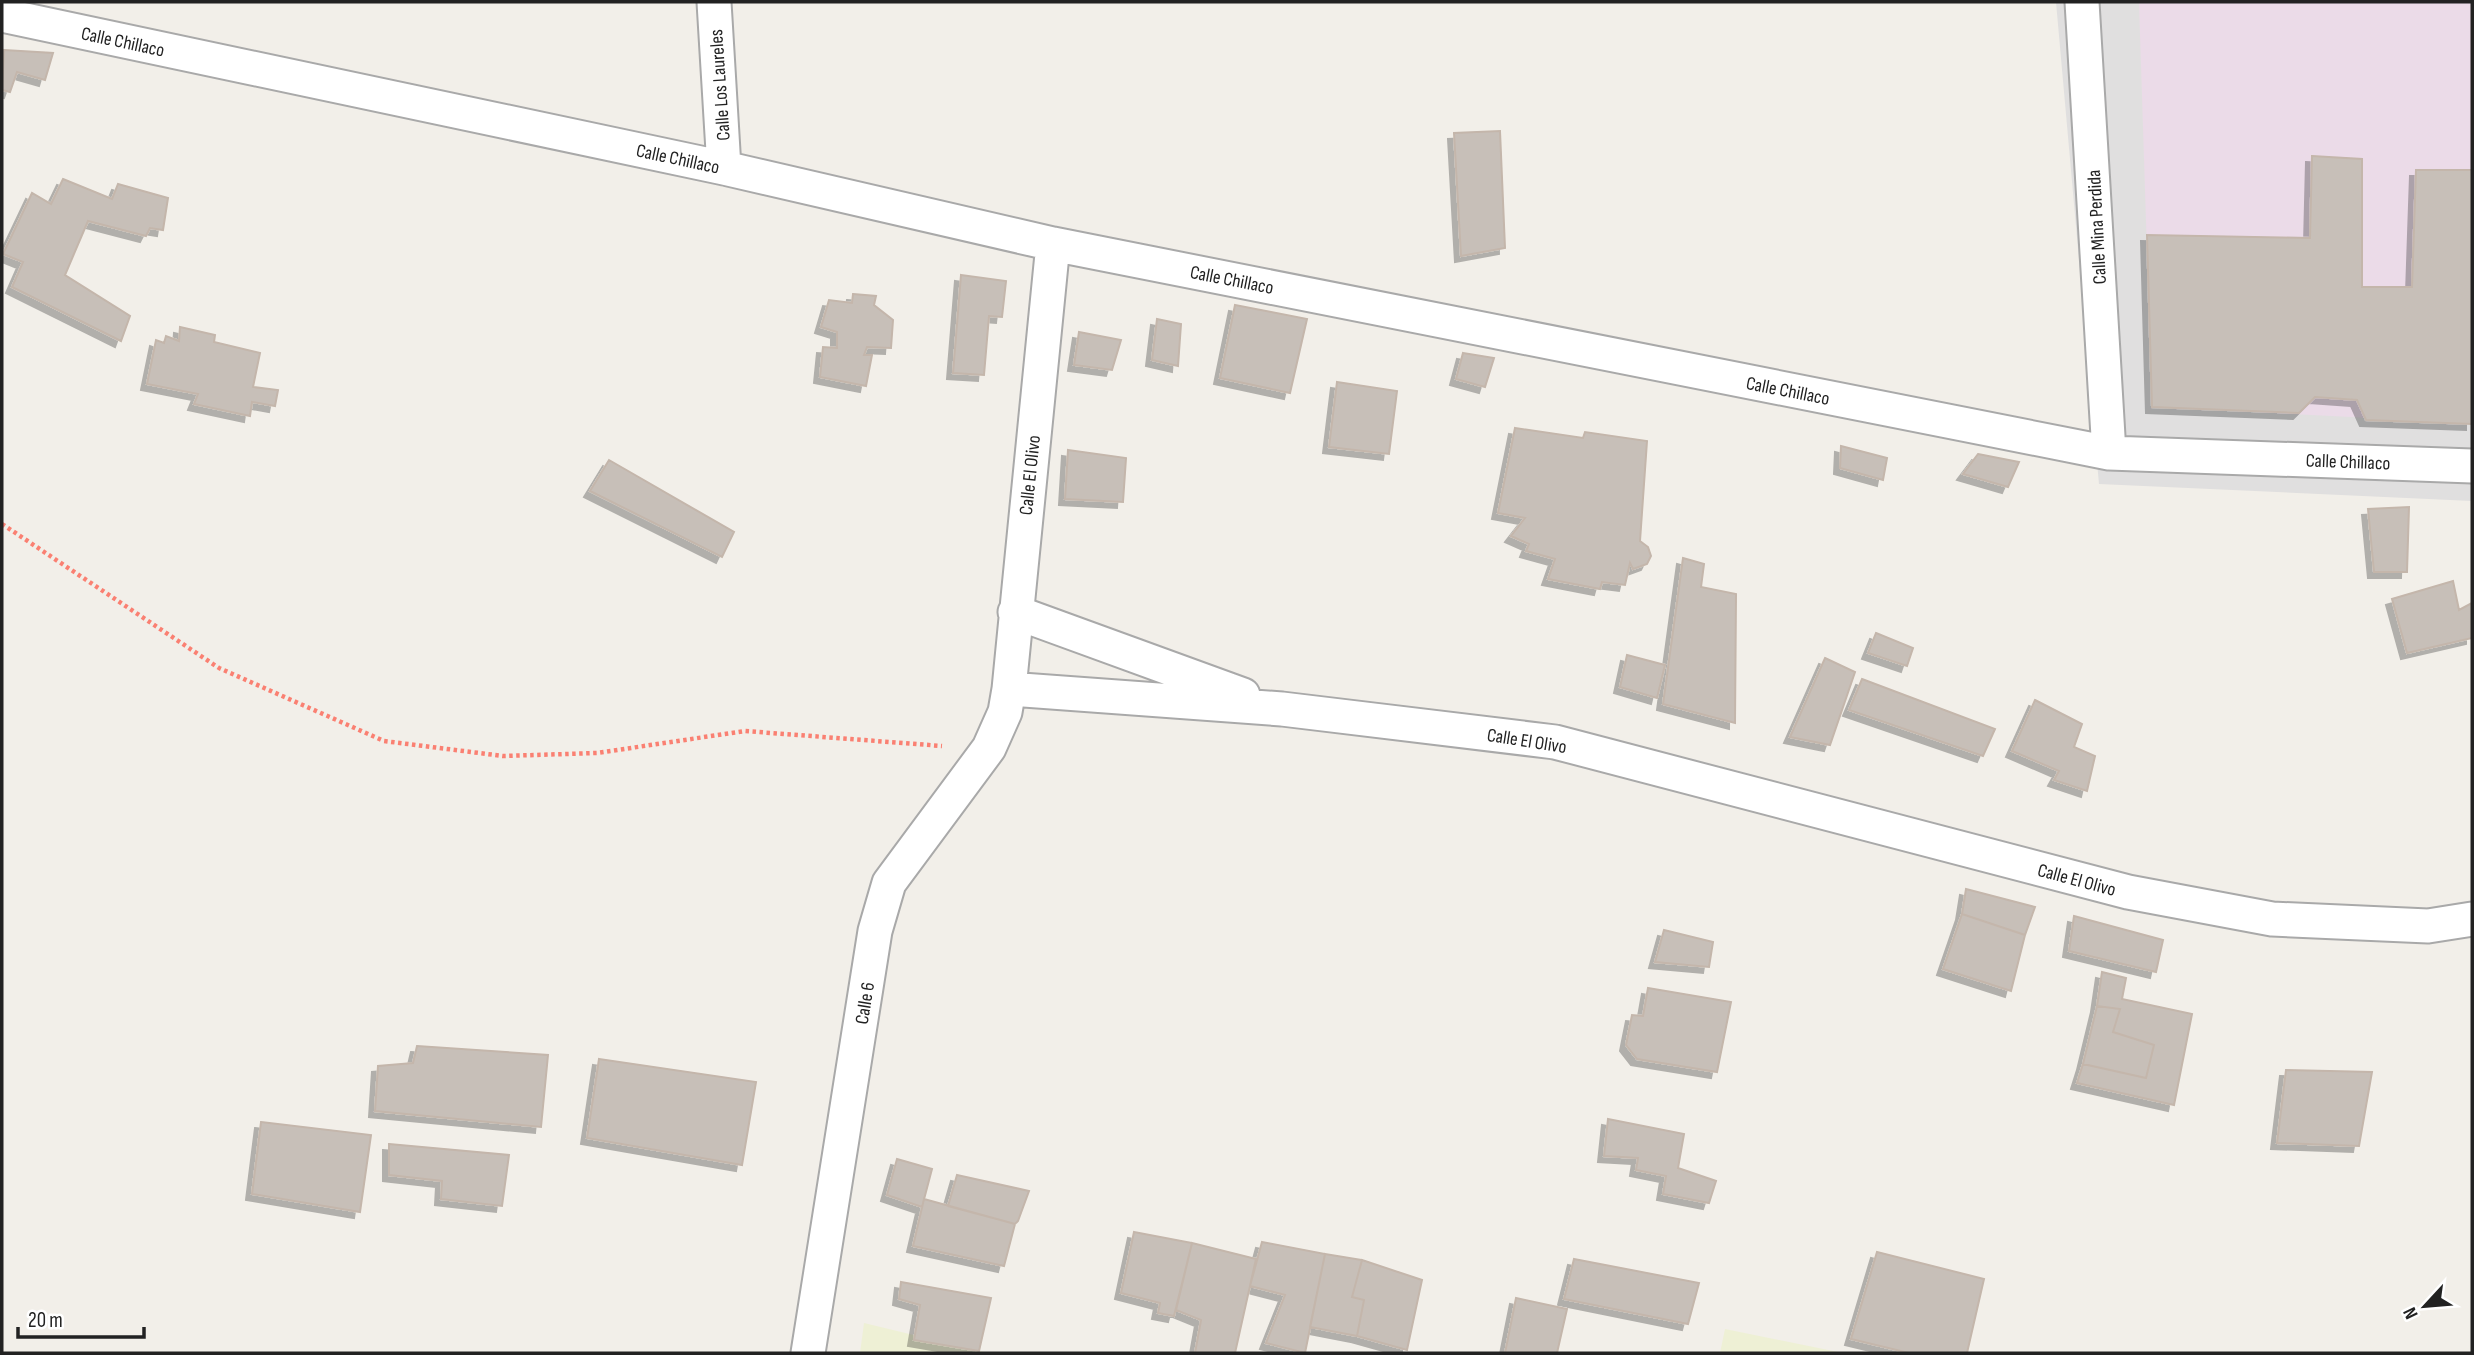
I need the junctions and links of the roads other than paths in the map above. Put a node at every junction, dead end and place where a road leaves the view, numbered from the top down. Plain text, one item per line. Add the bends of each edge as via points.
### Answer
1 (714, 2) edge
2 (2082, 2) edge
3 (2, 15) edge
4 (724, 168) junction
5 (1053, 244) junction
6 (2109, 453) junction
7 (2472, 466) edge
8 (1015, 612) junction
9 (1009, 689) junction
10 (1282, 709) junction
11 (2472, 919) edge
12 (808, 1353) edge

1 - 4 street, Calle Los Laureles
2 - 6 street, Calle Mina Perdida
3 - 4 street, Calle Chillaco
4 - 5 street, Calle Chillaco
5 - 6 street, Calle Chillaco
5 - 8 street, Calle El Olivo
6 - 7 street, Calle Chillaco
8 - 9 street, Calle El Olivo
8 - 10 street
9 - 10 street, Calle El Olivo
9 - 12 street, Calle 6 via 1005,712 989,748 889,883 875,931
10 - 11 street, Calle El Olivo via 1555,742 2128,892 2259,917 2428,926

